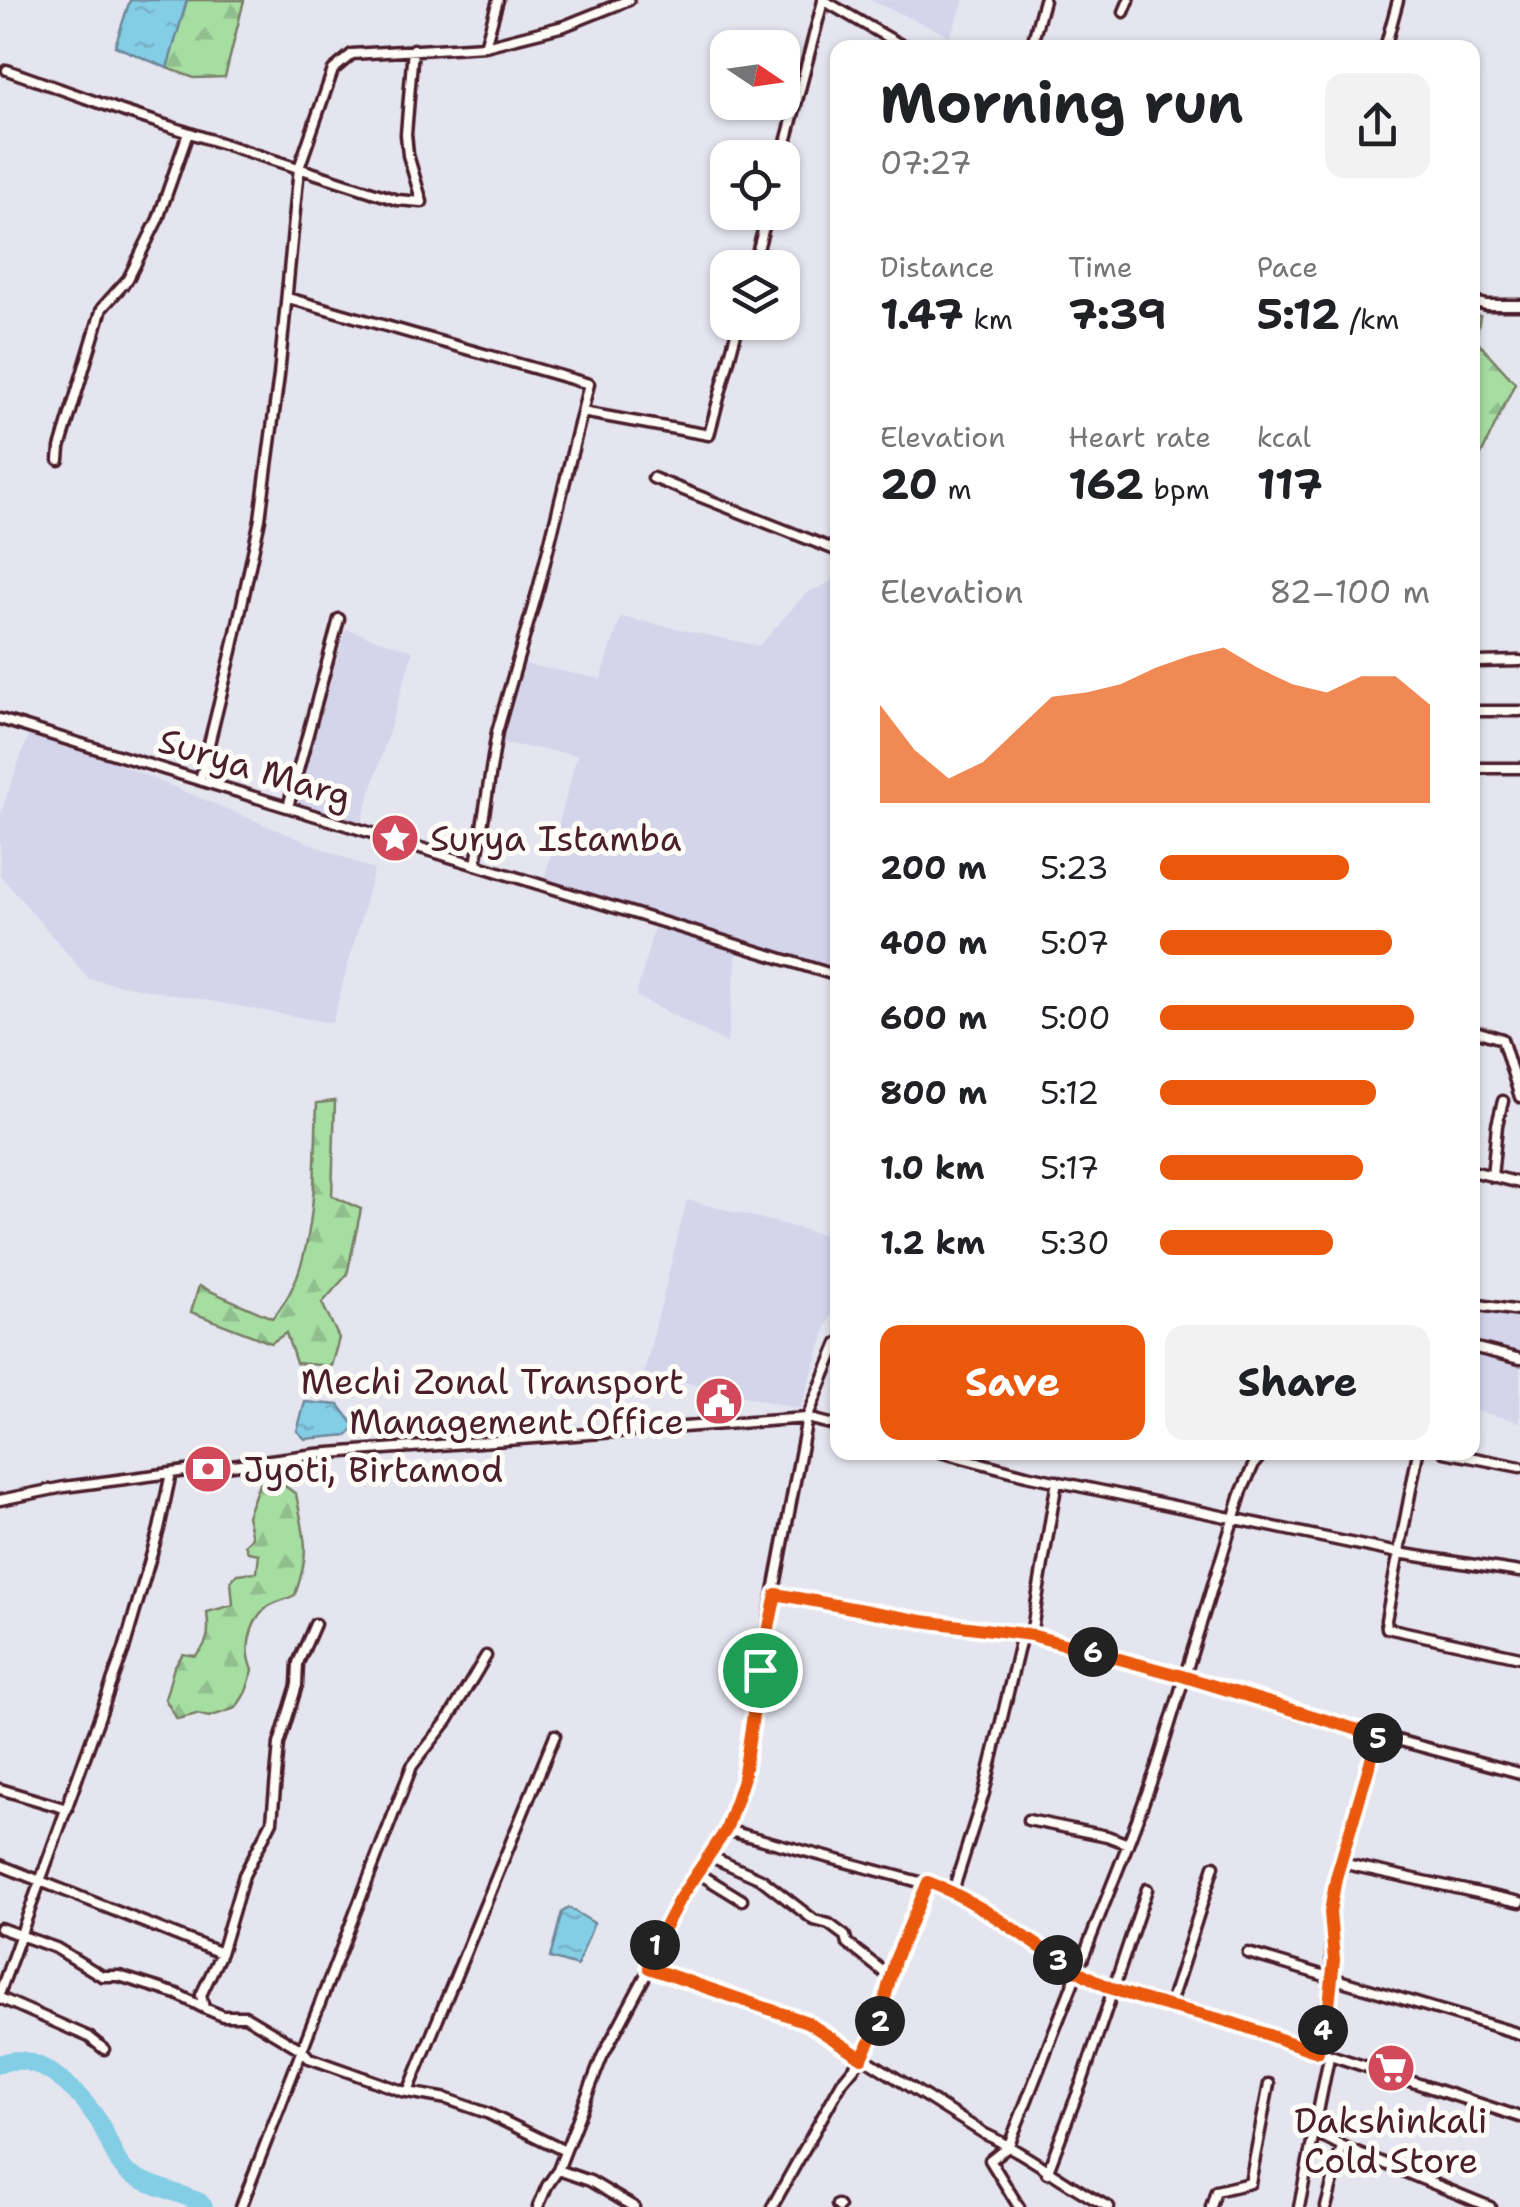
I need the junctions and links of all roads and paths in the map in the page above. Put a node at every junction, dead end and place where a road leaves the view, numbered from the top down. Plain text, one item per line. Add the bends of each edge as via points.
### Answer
1 (498, 0) edge
2 (628, 0) edge
3 (823, 0) edge
4 (1044, 0) edge
5 (1128, 0) edge
6 (1398, 0) edge
7 (1124, 12) dead end
8 (892, 40) edge
9 (1033, 40) edge
10 (1387, 40) edge
11 (485, 46) junction
12 (413, 50) junction
13 (7, 70) dead end
14 (188, 133) junction
15 (787, 140) edge
16 (299, 168) junction
17 (288, 298) junction
18 (1480, 302) edge
19 (1520, 305) edge
20 (733, 340) edge
21 (582, 412) junction
22 (60, 460) dead end
23 (653, 478) dead end
24 (830, 548) edge
25 (339, 619) dead end
26 (1520, 661) edge
27 (1480, 662) edge
28 (1480, 712) edge
29 (1520, 712) edge
30 (0, 719) edge
31 (1480, 768) edge
32 (1520, 768) edge
33 (200, 780) junction
34 (288, 807) junction
35 (476, 865) junction
36 (830, 974) edge
37 (1480, 1032) edge
38 (1520, 1096) edge
39 (1504, 1101) dead end
40 (1480, 1173) edge
41 (1492, 1177) junction
42 (1520, 1183) edge
43 (1480, 1305) edge
44 (1520, 1310) edge
45 (1480, 1350) edge
46 (1520, 1359) edge
47 (830, 1362) edge
48 (807, 1418) junction
49 (830, 1424) edge
50 (1480, 1459) edge
51 (972, 1460) edge
52 (1257, 1460) edge
53 (1416, 1460) edge
54 (1520, 1467) edge
55 (171, 1473) junction
56 (1057, 1481) junction
57 (0, 1500) edge
58 (1234, 1518) junction
59 (1398, 1554) junction
60 (1520, 1572) edge
61 (776, 1594) junction
62 (315, 1624) dead end
63 (1027, 1634) junction
64 (486, 1656) dead end
65 (1520, 1658) edge
66 (1182, 1676) junction
67 (556, 1735) dead end
68 (1378, 1736) junction
69 (1520, 1773) edge
70 (0, 1789) edge
71 (67, 1809) junction
72 (1028, 1820) dead end
73 (726, 1830) junction
74 (1128, 1844) junction
75 (707, 1855) junction
76 (1341, 1862) junction
77 (0, 1865) edge
78 (1214, 1866) dead end
79 (698, 1873) junction
80 (40, 1882) junction
81 (928, 1882) junction
82 (1147, 1890) dead end
83 (952, 1891) junction
84 (742, 1900) dead end
85 (1520, 1902) edge
86 (0, 1928) edge
87 (22, 1935) junction
88 (222, 1953) junction
89 (1248, 1954) dead end
90 (649, 1968) junction
91 (1078, 1970) junction
92 (890, 1978) junction
93 (1332, 1979) junction
94 (1114, 1989) junction
95 (0, 1995) edge
96 (1169, 2006) junction
97 (204, 2008) junction
98 (1520, 2034) edge
99 (104, 2049) dead end
100 (302, 2050) junction
101 (1318, 2052) junction
102 (1329, 2057) junction
103 (862, 2058) junction
104 (1269, 2084) dead end
105 (408, 2092) junction
106 (1520, 2117) edge
107 (1314, 2132) junction
108 (1009, 2145) junction
109 (1342, 2146) junction
110 (564, 2150) junction
111 (558, 2170) junction
112 (1048, 2172) junction
113 (1302, 2206) edge
114 (241, 2207) edge
115 (538, 2207) edge
116 (634, 2207) edge
117 (772, 2207) edge
118 (1019, 2207) edge
119 (1108, 2207) edge
120 (1211, 2207) edge
121 (1326, 2207) edge
122 (1490, 2207) edge

1 - 11 street
2 - 11 street via 564,26
3 - 8 street
3 - 15 street
4 - 9 street
5 - 7 street
6 - 10 street
11 - 12 street
12 - 16 street via 352,54 341,61
12 - 16 street via 406,134 422,202
13 - 14 street
14 - 16 street
14 - 22 street via 151,234 128,279 102,308
16 - 17 street
17 - 21 street via 583,381 590,392
17 - 33 street via 260,519
18 - 19 street
20 - 21 street via 709,435
21 - 35 street via 497,732
23 - 24 street
25 - 34 street
26 - 27 street
28 - 29 street
30 - 33 street, Surya Marg
31 - 32 street
33 - 34 street, Surya Marg
34 - 35 street, Surya Marg
35 - 36 street, Surya Marg
37 - 38 street via 1502,1039
39 - 41 street
40 - 41 street
41 - 42 street
43 - 44 street
45 - 46 street
47 - 48 street
48 - 49 street
48 - 55 street via 316,1454
48 - 61 street
50 - 54 street
51 - 56 street
52 - 58 street
53 - 59 street
55 - 57 street
55 - 71 street via 124,1649
56 - 58 street
56 - 63 street
58 - 59 street
58 - 66 street
59 - 60 street
59 - 65 street via 1387,1628
61 - 63 street
61 - 73 street via 743,1780
62 - 88 street via 298,1663 280,1742 272,1821 244,1875
63 - 66 street
63 - 83 street
64 - 100 street via 412,1766
66 - 68 street
66 - 74 street
67 - 105 street
68 - 69 street
68 - 76 street
70 - 71 street
71 - 80 street
72 - 74 street
73 - 75 street
73 - 81 street
74 - 91 street
75 - 79 street
75 - 92 street via 761,1879 829,1924
76 - 85 street
76 - 93 street via 1330,1912
77 - 80 street
78 - 96 street
79 - 84 street
79 - 90 street via 650,1955
80 - 87 street
80 - 88 street
81 - 83 street
81 - 92 street
82 - 94 street
83 - 91 street
86 - 87 street
87 - 95 street
87 - 97 street via 102,1976 120,1976
88 - 97 street via 201,1994
89 - 93 street
90 - 103 street via 807,2022
90 - 110 street
91 - 94 street
91 - 108 street
92 - 103 street
93 - 98 street
93 - 101 street
94 - 96 street
94 - 112 street
95 - 99 street
96 - 101 street
97 - 100 street via 244,2016
100 - 105 street
100 - 114 street
101 - 102 street
102 - 106 street
102 - 107 street
103 - 108 street
103 - 117 street
104 - 120 street via 1250,2183 1216,2191
105 - 110 street via 487,2113
107 - 109 street
107 - 113 street
108 - 112 street
108 - 118 street via 990,2160
109 - 121 street
109 - 122 street
110 - 111 street
111 - 115 street
111 - 116 street
112 - 119 street

